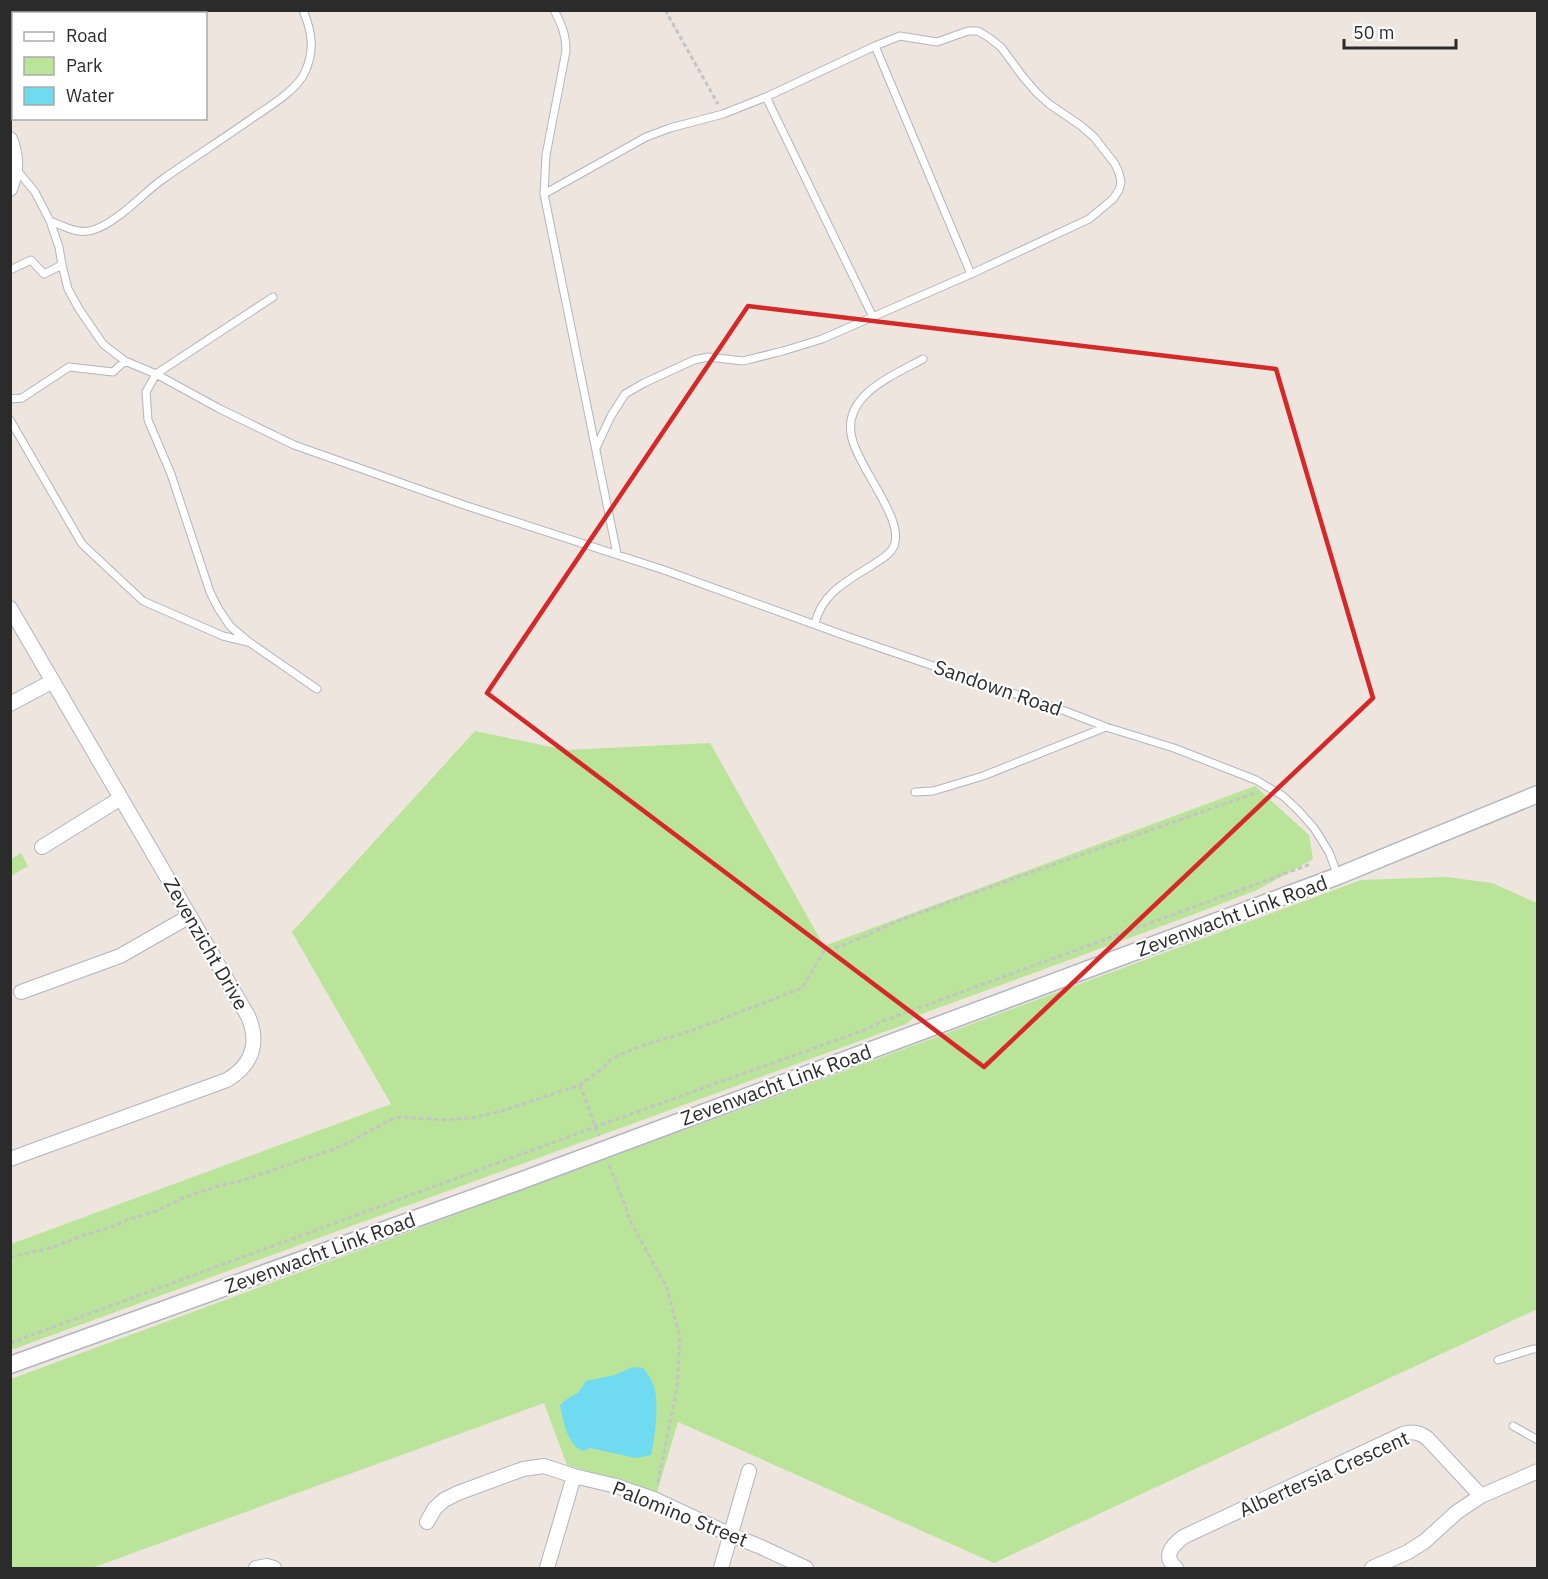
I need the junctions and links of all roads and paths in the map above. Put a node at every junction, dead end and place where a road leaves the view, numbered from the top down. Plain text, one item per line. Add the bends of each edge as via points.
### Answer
1 (303, 10) edge
2 (554, 10) edge
3 (665, 10) edge
4 (875, 46) junction
5 (766, 97) junction
6 (723, 114) junction
7 (10, 139) edge
8 (16, 169) junction
9 (10, 189) edge
10 (544, 194) junction
11 (50, 221) junction
12 (62, 265) junction
13 (10, 270) edge
14 (971, 274) junction
15 (273, 297) dead end
16 (873, 317) junction
17 (923, 359) dead end
18 (125, 361) junction
19 (156, 374) junction
20 (10, 399) edge
21 (10, 420) edge
22 (596, 448) junction
23 (617, 554) junction
24 (10, 608) edge
25 (815, 624) junction
26 (249, 642) junction
27 (53, 681) junction
28 (317, 689) dead end
29 (10, 704) edge
30 (1106, 727) junction
31 (1268, 787) junction
32 (915, 792) dead end
33 (1538, 794) edge
34 (121, 798) junction
35 (42, 847) dead end
36 (1311, 864) dead end
37 (1338, 876) junction
38 (190, 916) junction
39 (21, 992) dead end
40 (580, 1084) junction
41 (595, 1127) junction
42 (604, 1150) junction
43 (10, 1159) edge
44 (10, 1257) edge
45 (10, 1343) edge
46 (1538, 1349) edge
47 (1498, 1360) dead end
48 (10, 1365) edge
49 (1513, 1426) dead end
50 (1538, 1440) edge
51 (749, 1471) dead end
52 (1538, 1471) edge
53 (574, 1476) junction
54 (1481, 1496) junction
55 (654, 1499) junction
56 (427, 1522) dead end
57 (730, 1535) junction
58 (256, 1569) edge
59 (274, 1569) edge
60 (547, 1569) edge
61 (721, 1569) edge
62 (806, 1569) edge
63 (1176, 1569) edge
64 (1372, 1569) edge

1 - 11 lane via 312,55 304,75 284,97 162,180 105,226 77,232
2 - 10 lane via 563,26 566,51 546,156
3 - 6 path
4 - 5 lane
4 - 14 lane
4 - 14 lane via 900,36 937,42 978,31 1001,47 1049,104 1094,137 1119,173 1119,190 1089,219
5 - 6 lane
5 - 16 lane
6 - 10 lane via 646,137
7 - 8 street
8 - 9 street
8 - 11 lane, Sandown Road via 35,192
10 - 22 lane
11 - 12 lane, Sandown Road
12 - 13 lane via 44,274 31,260
12 - 18 lane, Sandown Road via 68,289 80,309 103,344
14 - 16 lane
15 - 19 lane
16 - 22 lane via 822,339 743,361 708,357 694,360 645,383 626,394
17 - 25 lane via 868,392 850,419 855,447 891,517 894,545 886,556 831,593
18 - 19 lane, Sandown Road
18 - 20 lane via 113,372 69,367 22,398
19 - 23 lane, Sandown Road via 294,445
19 - 26 lane via 146,392 148,420 171,474 210,592 230,626
21 - 26 lane via 82,544 143,601 223,636
22 - 23 lane
23 - 25 lane, Sandown Road
24 - 27 street, Zevenzicht Drive
25 - 30 lane, Sandown Road
26 - 28 lane
27 - 29 street
27 - 34 street, Zevenzicht Drive
30 - 31 lane, Sandown Road via 1174,748
30 - 32 lane via 983,776
31 - 37 lane, Sandown Road via 1283,796 1314,828
31 - 40 path via 824,951 802,988 612,1058
33 - 37 street, Zevenwacht Link Road
34 - 35 street
34 - 38 street, Zevenzicht Drive
36 - 41 path
37 - 42 street, Zevenwacht Link Road
38 - 39 street via 120,956
38 - 43 street, Zevenzicht Drive via 252,1025 254,1044 247,1061 227,1080
40 - 41 path
40 - 44 path via 472,1118 390,1120 342,1146 185,1197 50,1248
41 - 42 path
41 - 45 path
42 - 48 street, Zevenwacht Link Road
42 - 55 path via 629,1219 667,1288 680,1338 677,1388
46 - 47 lane
49 - 50 lane
51 - 57 street
52 - 54 street
53 - 55 street, Palomino Street
53 - 56 street, Palomino Street via 544,1466 522,1469 444,1500
53 - 60 street
54 - 63 street, Albertersia Crescent via 1422,1434 1403,1434 1183,1537 1170,1551 1169,1558
54 - 64 street via 1425,1541
55 - 57 street, Palomino Street
57 - 61 street
57 - 62 street, Palomino Street
58 - 59 street

